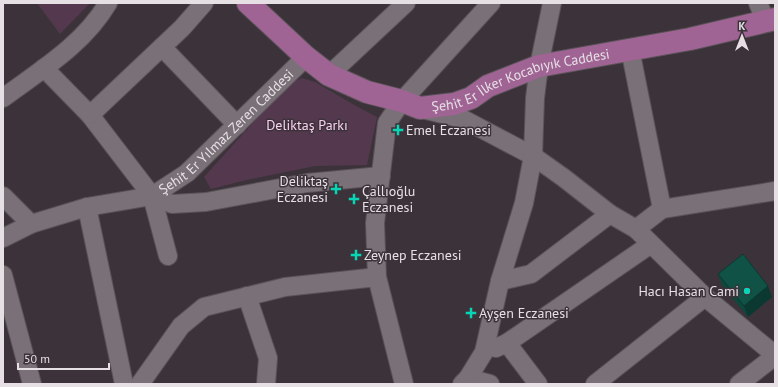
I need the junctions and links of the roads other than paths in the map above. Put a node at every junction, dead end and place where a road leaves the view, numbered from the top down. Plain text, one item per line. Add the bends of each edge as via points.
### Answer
1 (108, 3) edge
2 (204, 3) edge
3 (406, 3) edge
4 (491, 3) edge
5 (552, 3) edge
6 (250, 4) edge
7 (766, 15) edge
8 (162, 47) junction
9 (630, 49) junction
10 (306, 57) junction
11 (539, 66) junction
12 (44, 68) junction
13 (329, 75) junction
14 (3, 98) edge
15 (411, 105) junction
16 (90, 115) junction
17 (237, 125) junction
18 (533, 156) junction
19 (381, 176) junction
20 (775, 191) edge
21 (3, 196) edge
22 (152, 196) junction
23 (87, 207) junction
24 (662, 209) junction
25 (610, 214) junction
26 (31, 224) junction
27 (636, 229) junction
28 (3, 238) edge
29 (651, 244) junction
30 (168, 256) dead end
31 (3, 275) edge
32 (377, 277) junction
33 (500, 281) junction
34 (247, 296) junction
35 (704, 297) junction
36 (507, 343) junction
37 (484, 352) junction
38 (775, 355) edge
39 (465, 381) edge
40 (32, 384) edge
41 (124, 384) edge
42 (140, 384) edge
43 (266, 384) edge
44 (404, 384) edge
45 (490, 384) edge
46 (538, 384) edge
47 (595, 384) edge
48 (738, 384) edge

1 - 12 street via 74,45
2 - 8 street
3 - 13 street
4 - 15 street
5 - 11 street
6 - 10 main road, Şehit Er İlker Kocabıyık Caddesi
7 - 9 main road, Şehit Er İlker Kocabıyık Caddesi via 690,39
8 - 16 street
8 - 17 street
9 - 11 main road, Şehit Er İlker Kocabıyık Caddesi
9 - 24 street
10 - 13 main road, Şehit Er İlker Kocabıyık Caddesi
10 - 17 street, Şehit Er Yılmaz Zeren Caddesi
11 - 15 main road, Şehit Er İlker Kocabıyık Caddesi via 488,86 471,98 454,104
11 - 18 street
12 - 14 street
12 - 16 street
13 - 15 main road, Şehit Er İlker Kocabıyık Caddesi via 367,92
15 - 18 street via 463,119
15 - 19 street via 388,123
16 - 22 street
17 - 22 street, Şehit Er Yılmaz Zeren Caddesi via 187,173
18 - 25 street
18 - 33 street via 524,203
19 - 22 street via 307,183 206,202 172,204
19 - 32 street via 375,224
20 - 24 street
21 - 26 street
22 - 23 street, Şehit Er Yılmaz Zeren Caddesi
22 - 30 street
23 - 26 street, Şehit Er Yılmaz Zeren Caddesi
23 - 41 street
24 - 27 street
25 - 27 street
25 - 33 street via 531,274
26 - 28 street, Şehit Er Yılmaz Zeren Caddesi
27 - 29 street
29 - 35 street
29 - 36 street
31 - 40 street
32 - 34 street via 285,287
32 - 44 street
33 - 37 street
34 - 42 street via 204,307 181,326
34 - 43 street via 268,358
35 - 38 street
35 - 47 street
36 - 37 street
36 - 46 street
37 - 39 street
38 - 48 street
39 - 45 street

